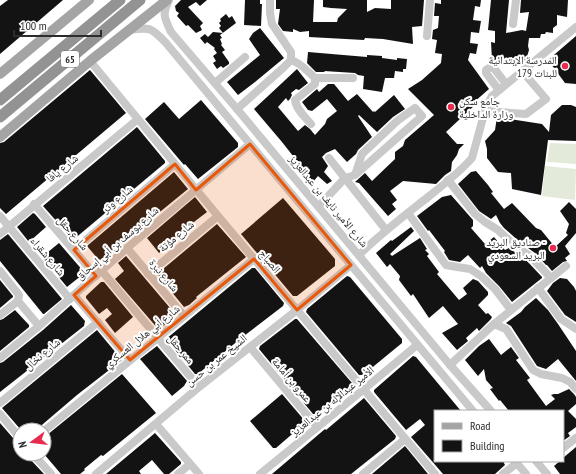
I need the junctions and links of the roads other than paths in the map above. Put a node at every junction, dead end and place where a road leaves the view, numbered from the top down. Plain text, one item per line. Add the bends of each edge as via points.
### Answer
1 (89, 0) edge
2 (120, 0) edge
3 (140, 0) edge
4 (168, 0) edge
5 (270, 0) edge
6 (430, 0) edge
7 (516, 0) edge
8 (513, 24) dead end
9 (576, 27) edge
10 (129, 30) junction
11 (170, 32) junction
12 (427, 36) dead end
13 (166, 43) junction
14 (245, 57) dead end
15 (291, 60) junction
16 (90, 61) junction
17 (522, 71) junction
18 (0, 74) edge
19 (315, 78) junction
20 (353, 78) dead end
21 (215, 83) junction
22 (0, 100) edge
23 (237, 109) junction
24 (485, 110) junction
25 (0, 118) edge
26 (138, 119) junction
27 (311, 124) dead end
28 (0, 137) edge
29 (250, 144) junction
30 (330, 158) dead end
31 (175, 164) junction
32 (355, 174) junction
33 (345, 178) junction
34 (448, 180) junction
35 (196, 190) junction
36 (34, 204) junction
37 (318, 206) junction
38 (408, 213) junction
39 (0, 216) edge
40 (218, 216) junction
41 (9, 227) junction
42 (386, 230) junction
43 (0, 234) edge
44 (127, 248) junction
45 (74, 250) junction
46 (359, 255) junction
47 (254, 258) junction
48 (351, 265) junction
49 (566, 266) dead end
50 (0, 271) edge
51 (98, 273) junction
52 (148, 274) junction
53 (551, 278) junction
54 (538, 288) junction
55 (72, 297) junction
56 (18, 301) junction
57 (297, 310) junction
58 (511, 310) junction
59 (0, 316) edge
60 (184, 316) junction
61 (98, 322) junction
62 (494, 324) junction
63 (39, 326) junction
64 (576, 328) edge
65 (158, 338) junction
66 (417, 344) junction
67 (250, 347) junction
68 (0, 358) edge
69 (130, 360) junction
70 (450, 365) junction
71 (199, 387) junction
72 (363, 390) junction
73 (576, 390) edge
74 (0, 403) edge
75 (472, 410) edge
76 (490, 410) edge
77 (0, 414) edge
78 (52, 424) edge
79 (156, 424) junction
80 (317, 427) junction
81 (12, 428) edge
82 (576, 438) edge
83 (405, 439) junction
84 (564, 447) edge
85 (40, 462) edge
86 (516, 462) edge
87 (541, 463) edge
88 (190, 464) junction
89 (51, 474) edge
90 (96, 474) edge
91 (178, 474) edge
92 (198, 474) edge
93 (260, 474) edge
94 (363, 474) edge
95 (435, 474) edge
96 (503, 474) edge
97 (526, 474) edge
98 (547, 474) edge

1 - 18 main road
2 - 22 highway, 65
3 - 25 highway, 65
4 - 10 main road
4 - 11 street, شارع الأمير نايف بن عبدالعزيز via 164,10
5 - 15 street via 272,24 291,52
6 - 12 street
7 - 8 street
9 - 17 street
10 - 13 street via 147,28 156,32
10 - 16 main road
11 - 13 street via 166,28 161,32
11 - 21 street, شارع الأمير نايف بن عبدالعزيز
13 - 29 street
14 - 21 street
15 - 19 street via 297,61
15 - 23 street
16 - 26 street, الصباح
16 - 28 main road
17 - 24 street via 492,96
17 - 24 street via 546,98 526,114
19 - 20 street
19 - 27 street via 315,84 295,103
21 - 23 street, شارع الأمير نايف بن عبدالعزيز
23 - 37 street, شارع الأمير نايف بن عبدالعزيز
24 - 34 street via 472,158
26 - 31 street, الصباح
26 - 36 street, شارع يافا
29 - 35 street, شارع يوسف بن أبي إسحاق
29 - 48 street
30 - 33 street
31 - 35 street, الصباح
31 - 45 street, شارع وتر
32 - 32 street via 362,154 415,108 422,116
32 - 33 street
33 - 37 street
33 - 42 street
34 - 38 street
34 - 53 street via 475,214 531,257
35 - 40 street, الصباح
35 - 44 street, شارع يوسف بن أبي إسحاق
36 - 41 street, شارع يافا
36 - 45 street, شارع حقل
37 - 46 street, شارع الأمير نايف بن عبدالعزيز
38 - 42 street
38 - 58 street via 446,265 470,270 481,276
39 - 41 street, شارع شقراء
40 - 47 street, الصباح
40 - 52 street, شارع مؤتة
41 - 43 street, شارع يافا
41 - 55 street, شارع شقراء
42 - 46 street
44 - 51 street, شارع يوسف بن أبي إسحاق
44 - 52 street, شارع نبرة
45 - 51 street, شارع حقل
46 - 70 street, شارع الأمير نايف بن عبدالعزيز
47 - 57 street, الصباح
47 - 60 street, شارع أبي هلال العسكري
48 - 57 street, الشيخ عمر بن حسن
48 - 66 street
49 - 53 street
50 - 56 street via 19,295
51 - 55 street, شارع يوسف بن أبي إسحاق
51 - 65 street, ممر حقل
52 - 60 street, شارع نبرة
53 - 54 street
54 - 58 street
54 - 64 street via 561,319
55 - 61 street, شارع شقراء
55 - 63 street, شارع يوسف بن أبي إسحاق
56 - 59 street
56 - 63 street
57 - 67 street, الشيخ عمر بن حسن
57 - 72 street, الصباح
58 - 62 street
60 - 65 street, شارع أبي هلال العسكري
61 - 69 street, شارع شقراء
61 - 74 street, شارع نخال
62 - 70 street
62 - 73 street via 506,329 532,370 562,378 570,382
63 - 68 street, شارع يوسف بن أبي إسحاق
65 - 69 street, شارع أبي هلال العسكري
65 - 71 street, ممر حقل
66 - 72 street, الأمير عبدالإله بن عبدالعزيز
66 - 75 street
67 - 71 street, الشيخ عمر بن حسن
67 - 80 street, عمرو بن أمامة
69 - 78 street, شارع أبي هلال العسكري
70 - 76 street, شارع الأمير نايف بن عبدالعزيز
71 - 79 street, الشيخ عمر بن حسن
72 - 80 street, الأمير عبدالإله بن عبدالعزيز
72 - 83 street, الصباح
77 - 81 street
79 - 88 street
79 - 90 street, الشيخ عمر بن حسن
80 - 93 street, الأمير عبدالإله بن عبدالعزيز
82 - 84 street
83 - 94 street
83 - 95 street, الصباح
85 - 89 street
86 - 96 street
86 - 97 street
87 - 98 street
88 - 91 street
88 - 92 street

